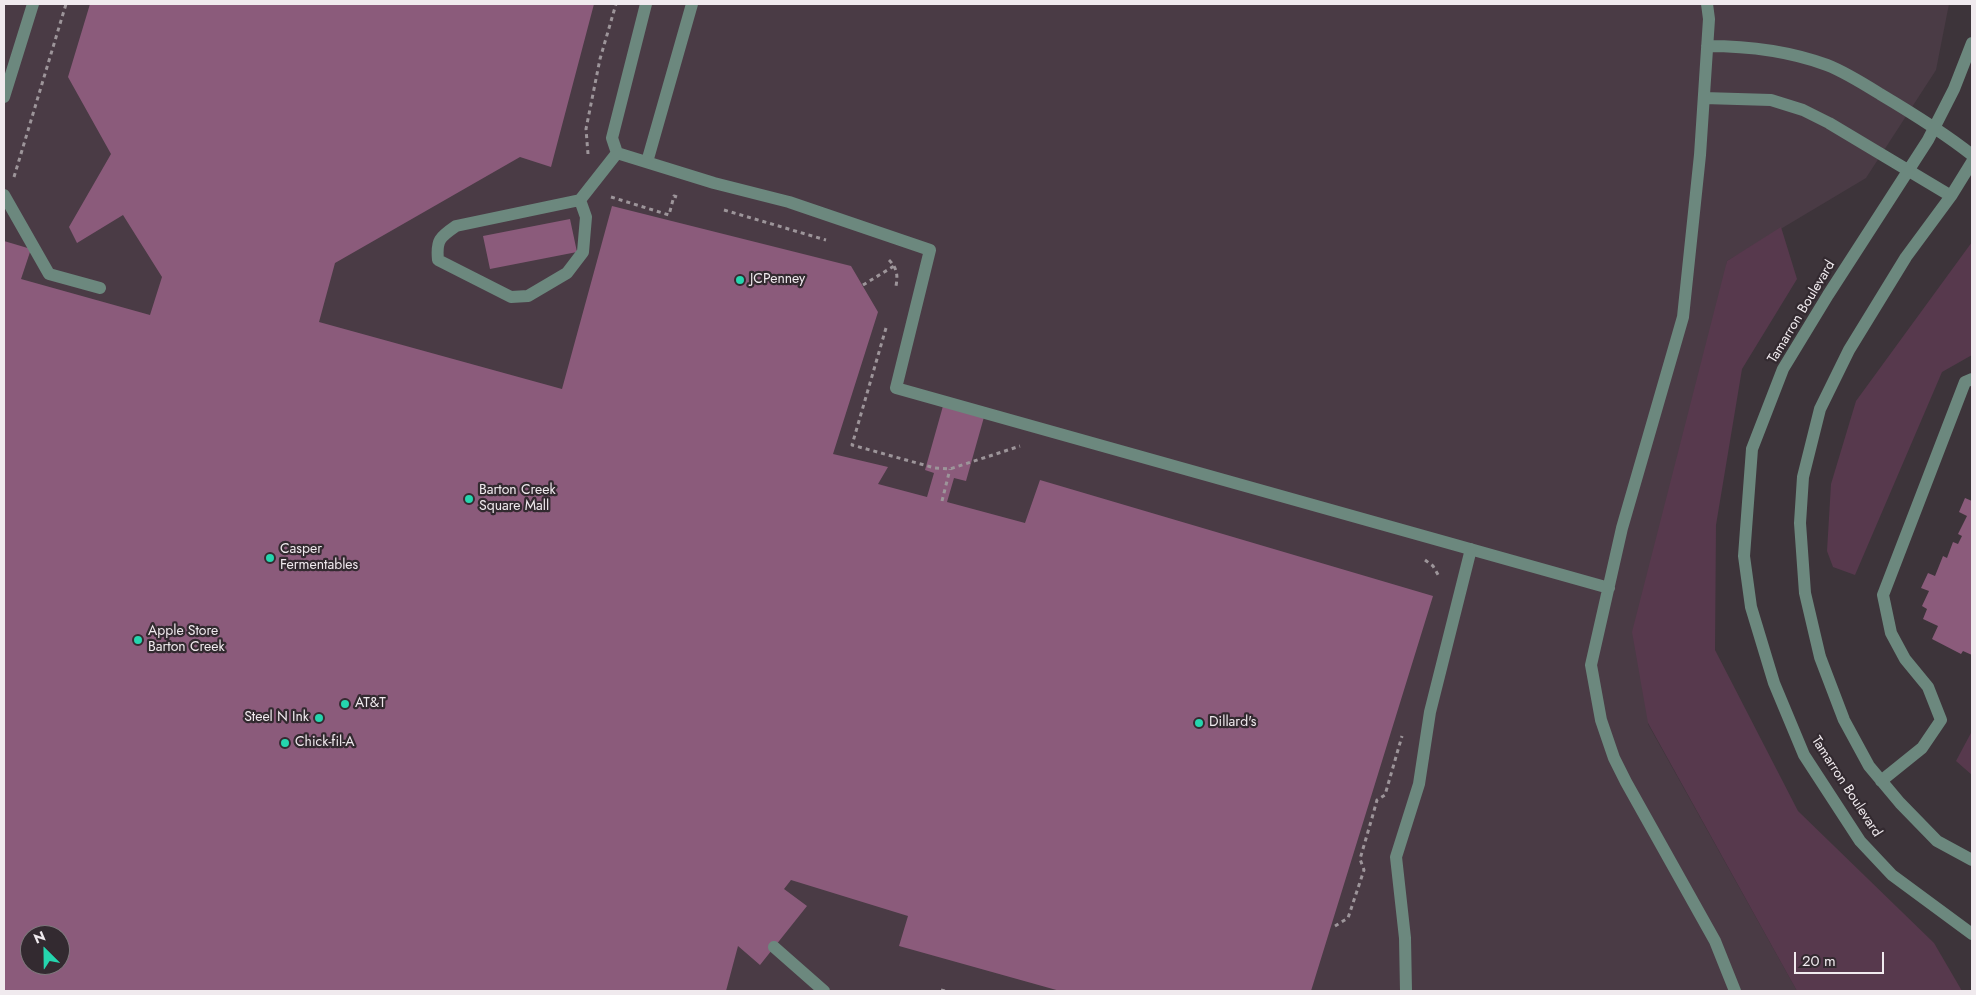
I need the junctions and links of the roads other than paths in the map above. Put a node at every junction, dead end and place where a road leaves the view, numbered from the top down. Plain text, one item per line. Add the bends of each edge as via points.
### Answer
1 (33, 4) edge
2 (646, 4) edge
3 (692, 4) edge
4 (1707, 4) edge
5 (1972, 43) edge
6 (1707, 46) junction
7 (4, 97) edge
8 (1704, 98) junction
9 (1935, 127) junction
10 (617, 153) junction
11 (1972, 155) edge
12 (647, 162) junction
13 (1972, 162) edge
14 (1908, 170) junction
15 (4, 196) edge
16 (1951, 196) junction
17 (580, 200) junction
18 (100, 288) dead end
19 (1972, 379) edge
20 (1471, 549) junction
21 (1609, 588) junction
22 (1881, 781) junction
23 (1972, 860) edge
24 (1972, 934) edge
25 (774, 947) dead end
26 (824, 991) edge
27 (1406, 991) edge
28 (1736, 991) edge

1 - 7 street
2 - 10 street via 612,138
3 - 12 street
4 - 6 street
5 - 9 street, Tamarron Boulevard
6 - 8 street
6 - 9 street via 1736,46 1776,52 1827,65
8 - 14 street via 1771,100 1803,110
8 - 21 street via 1683,317 1622,528
9 - 11 street
9 - 14 street, Tamarron Boulevard
10 - 12 street
10 - 17 street
12 - 20 street via 790,202 930,250 896,388
13 - 16 street
14 - 16 street
14 - 24 street, Tamarron Boulevard via 1783,369 1752,450 1744,556 1754,617 1774,683 1804,755 1860,841 1892,875
15 - 18 street via 49,274
16 - 22 street via 1906,257 1849,350 1820,409 1804,477 1800,523 1804,593 1820,657 1844,720
17 - 17 street via 456,226 443,236 437,246 438,260 512,297 528,296 567,273 583,252 586,217
19 - 22 street via 1965,382 1883,595 1892,633 1905,659 1928,687 1941,720 1922,748
20 - 21 street
20 - 27 street via 1430,712 1419,784 1396,857 1405,938
21 - 28 street via 1591,665 1601,720 1614,758 1715,941
22 - 23 street via 1938,841
25 - 26 street

